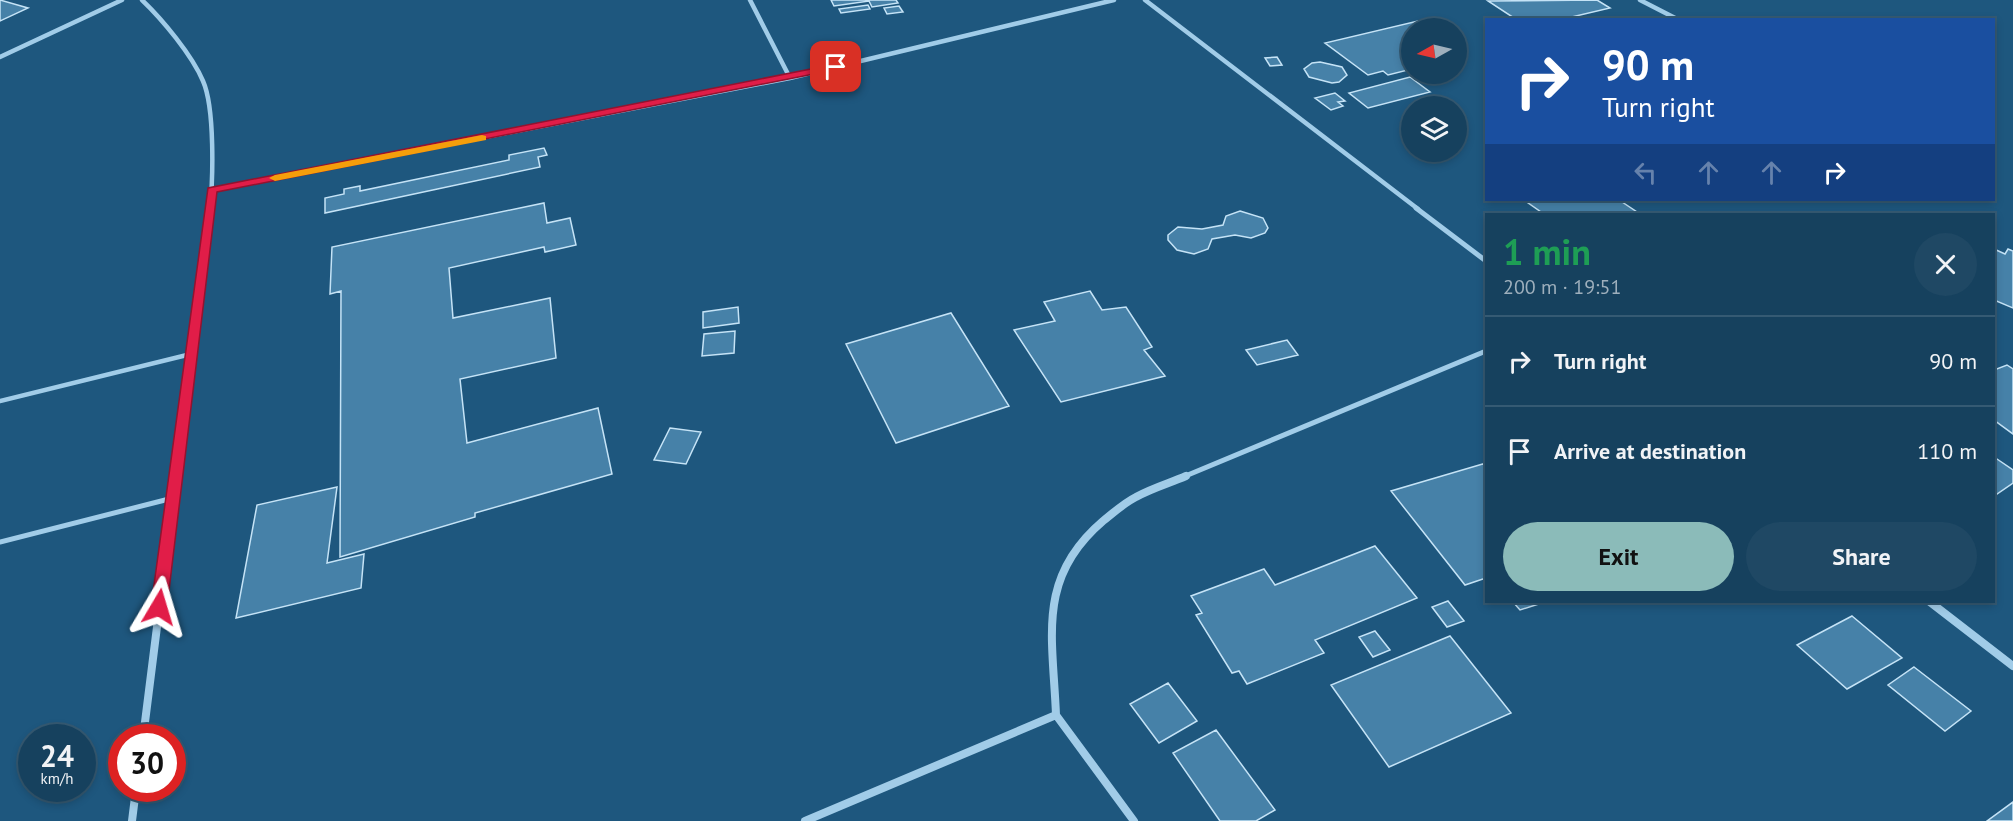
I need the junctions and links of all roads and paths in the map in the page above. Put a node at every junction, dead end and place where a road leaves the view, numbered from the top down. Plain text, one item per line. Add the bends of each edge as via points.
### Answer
1 (122, 0) edge
2 (142, 0) edge
3 (750, 0) edge
4 (1114, 0) edge
5 (1145, 0) edge
6 (1640, 0) edge
7 (1675, 18) edge
8 (0, 57) edge
9 (790, 78) junction
10 (212, 190) junction
11 (1485, 260) edge
12 (1485, 351) edge
13 (191, 354) junction
14 (0, 401) edge
15 (173, 498) junction
16 (0, 542) edge
17 (1931, 603) edge
18 (2013, 666) edge
19 (1056, 715) junction
20 (145, 724) edge
21 (134, 802) edge
22 (132, 821) edge
23 (805, 821) edge
24 (1134, 821) edge

1 - 8 street
2 - 10 street via 162,19 203,80 209,103
3 - 9 street
4 - 9 street
5 - 11 street
6 - 7 street
9 - 10 street
10 - 13 street
12 - 19 street via 1135,497 1093,529 1064,566 1053,608
13 - 14 lane
13 - 15 street
15 - 16 lane
15 - 20 street
17 - 18 street
19 - 23 street
19 - 24 street
21 - 22 street

